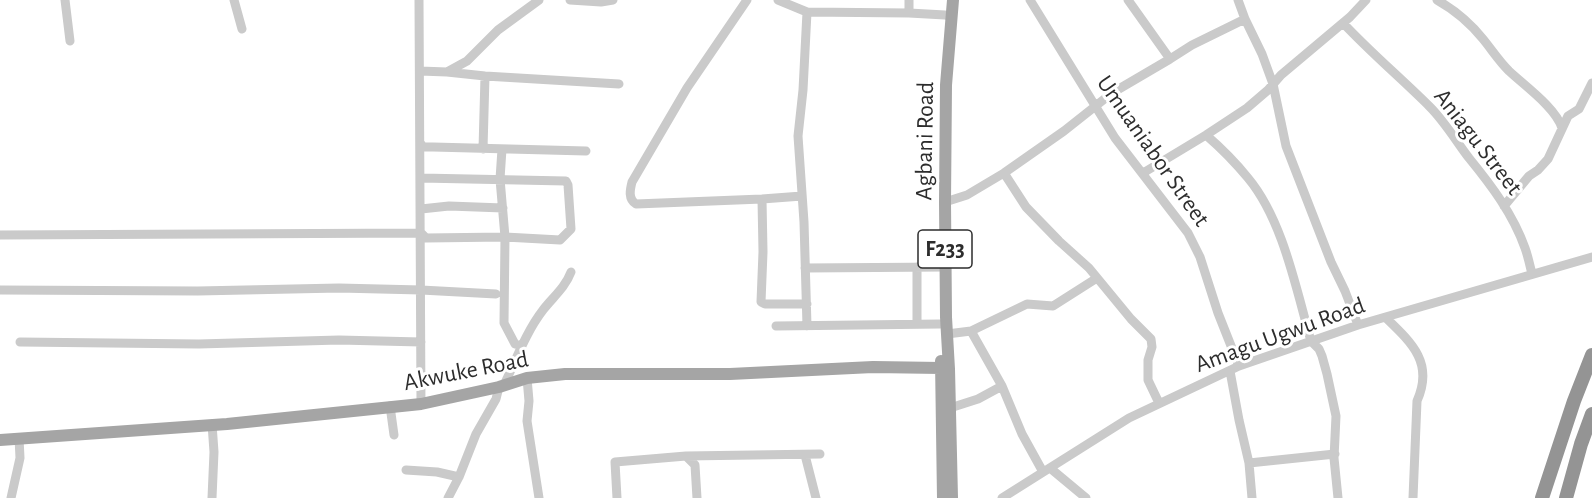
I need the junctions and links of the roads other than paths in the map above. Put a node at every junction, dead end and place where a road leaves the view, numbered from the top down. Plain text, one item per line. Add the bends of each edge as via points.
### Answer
1 (65, 0) edge
2 (234, 0) edge
3 (419, 0) edge
4 (539, 0) edge
5 (570, 0) edge
6 (613, 0) edge
7 (747, 0) edge
8 (778, 0) edge
9 (909, 0) edge
10 (946, 0) edge
11 (952, 0) edge
12 (1030, 0) edge
13 (1128, 0) edge
14 (1238, 0) edge
15 (1366, 0) edge
16 (1437, 0) edge
17 (807, 12) junction
18 (909, 13) junction
19 (948, 16) junction
20 (1245, 19) junction
21 (1343, 23) junction
22 (242, 29) dead end
23 (70, 42) dead end
24 (1170, 59) junction
25 (420, 72) junction
26 (447, 72) junction
27 (485, 76) junction
28 (1592, 83) edge
29 (619, 84) dead end
30 (1273, 84) junction
31 (1096, 107) junction
32 (1554, 113) junction
33 (1570, 114) junction
34 (1562, 128) junction
35 (1206, 135) junction
36 (422, 148) junction
37 (483, 149) junction
38 (502, 149) junction
39 (586, 151) dead end
40 (1004, 173) junction
41 (1143, 173) junction
42 (421, 178) junction
43 (500, 179) junction
44 (802, 196) junction
45 (762, 199) junction
46 (945, 202) junction
47 (1503, 206) junction
48 (503, 208) junction
49 (421, 209) junction
50 (421, 233) junction
51 (0, 235) edge
52 (505, 237) junction
53 (1592, 257) edge
54 (943, 266) junction
55 (917, 267) junction
56 (805, 268) junction
57 (571, 273) dead end
58 (1532, 274) junction
59 (1097, 278) junction
60 (0, 290) edge
61 (421, 290) junction
62 (496, 294) dead end
63 (807, 304) junction
64 (1386, 318) junction
65 (917, 324) junction
66 (1358, 325) junction
67 (776, 326) dead end
68 (807, 326) junction
69 (944, 329) junction
70 (971, 331) junction
71 (1311, 341) junction
72 (20, 342) dead end
73 (421, 342) junction
74 (522, 346) junction
75 (1592, 355) edge
76 (945, 368) junction
77 (1235, 368) junction
78 (527, 378) junction
79 (502, 386) junction
80 (1002, 386) junction
81 (1159, 403) junction
82 (421, 404) junction
83 (390, 406) junction
84 (950, 408) junction
85 (1592, 414) edge
86 (212, 424) junction
87 (394, 435) dead end
88 (19, 438) junction
89 (0, 440) edge
90 (820, 454) dead end
91 (1335, 454) junction
92 (805, 455) junction
93 (686, 456) junction
94 (1248, 463) junction
95 (406, 470) dead end
96 (1047, 470) junction
97 (459, 477) junction
98 (11, 498) edge
99 (212, 498) edge
100 (448, 498) edge
101 (539, 498) edge
102 (617, 498) edge
103 (697, 498) edge
104 (816, 498) edge
105 (944, 498) edge
106 (952, 498) edge
107 (1002, 498) edge
108 (1086, 498) edge
109 (1252, 498) edge
110 (1338, 498) edge
111 (1413, 498) edge
112 (1542, 498) edge
113 (1566, 498) edge

1 - 23 street
2 - 22 street
3 - 25 street
4 - 26 street via 498,30 467,61
5 - 6 street
7 - 45 street via 687,88 630,189 636,204
8 - 17 street
9 - 18 street
10 - 19 main road, Agbani Road / F233
11 - 19 main road, Agbani Road / F233
12 - 31 street, Umuaniabor Street
13 - 24 street
14 - 20 street
15 - 21 street
16 - 32 street via 1483,38 1508,70
17 - 18 street
17 - 44 street via 798,136
18 - 19 street
19 - 46 main road, Agbani Road / F233
19 - 54 main road, Agbani Road / F233 via 939,144
20 - 24 street
20 - 30 street
21 - 30 street
21 - 47 street, Aniagu Street via 1445,123
24 - 31 street via 1112,93
25 - 26 street
25 - 36 street
26 - 27 street
27 - 29 street
27 - 37 street
28 - 33 street via 1579,109
30 - 35 street via 1247,108
30 - 66 street via 1286,146
31 - 40 street
31 - 41 street, Umuaniabor Street via 1114,138
32 - 33 street
32 - 34 street
33 - 34 street
34 - 47 street via 1548,159
35 - 41 street
35 - 71 street via 1249,178 1269,212 1287,257
36 - 37 street
36 - 42 street
37 - 38 street
38 - 39 street
38 - 43 street
40 - 46 street via 967,195
40 - 59 street via 1026,207
41 - 77 street, Umuaniabor Street via 1194,244
42 - 43 street
42 - 49 street
43 - 48 street
43 - 52 street via 566,181 568,185 571,229 560,240
44 - 45 street
44 - 56 street
45 - 63 street via 761,302
46 - 54 main road, Agbani Road / F233
47 - 58 street, Aniagu Street via 1523,241
48 - 49 street
48 - 52 street
49 - 50 street
50 - 51 street
50 - 52 street via 426,238
50 - 61 street
52 - 74 street via 504,323 515,344
53 - 58 street, Amagu Ugwu Road
54 - 55 street
54 - 69 main road, Agbani Road / F233 via 939,305
55 - 56 street
55 - 65 street
56 - 63 street
57 - 74 street via 543,309
58 - 64 street, Amagu Ugwu Road
59 - 70 street via 1053,306 1027,304
59 - 81 street via 1151,339 1148,380
60 - 61 street
61 - 62 street
61 - 73 street
63 - 68 street
64 - 66 street, Amagu Ugwu Road
64 - 111 street via 1416,351 1423,369 1417,401
65 - 68 street
65 - 69 street
66 - 71 street, Amagu Ugwu Road
67 - 68 street
69 - 70 street
69 - 76 main road, Agbani Road / F233
70 - 80 street
71 - 77 street, Amagu Ugwu Road
71 - 91 street via 1319,349 1332,395
72 - 73 street
73 - 82 street
74 - 79 street
75 - 112 highway
76 - 78 main road, Akwuke Road via 565,374
76 - 84 main road, Agbani Road / F233
76 - 105 main road, Agbani Road / F233
77 - 81 street, Amagu Ugwu Road
77 - 94 street, Umuaniabor Street via 1239,420
78 - 79 main road, Akwuke Road
78 - 101 street via 527,421
79 - 82 main road, Akwuke Road
79 - 97 street via 476,434
80 - 84 street
80 - 96 street via 1022,434
81 - 96 street, Amagu Ugwu Road
82 - 83 main road, Akwuke Road
83 - 86 main road, Akwuke Road
83 - 87 street
84 - 106 main road, Agbani Road / F233
85 - 113 highway
86 - 88 main road, Akwuke Road
86 - 99 street
88 - 89 main road, Akwuke Road
88 - 98 street via 20,458
90 - 92 street
91 - 94 street
91 - 110 street
92 - 93 street
92 - 104 street
93 - 102 street via 615,462
93 - 103 street via 695,465
94 - 109 street, Umuaniabor Street
95 - 97 street
96 - 107 street, Amagu Ugwu Road
96 - 108 street
97 - 100 street

